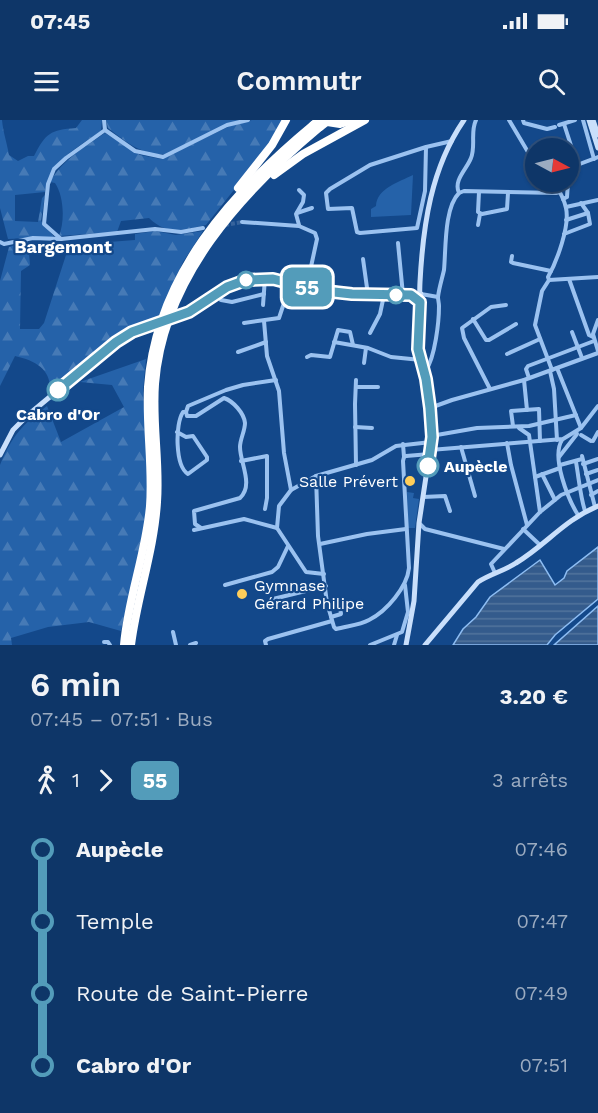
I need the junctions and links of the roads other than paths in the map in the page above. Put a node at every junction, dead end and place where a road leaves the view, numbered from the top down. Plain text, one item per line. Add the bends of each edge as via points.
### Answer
1 (104, 120) edge
2 (248, 120) edge
3 (286, 120) edge
4 (329, 120) edge
5 (353, 120) edge
6 (365, 120) edge
7 (466, 120) edge
8 (476, 120) edge
9 (508, 120) edge
10 (523, 120) edge
11 (575, 120) edge
12 (583, 120) edge
13 (591, 120) edge
14 (318, 123) edge
15 (559, 125) junction
16 (105, 129) junction
17 (598, 135) edge
18 (565, 138) edge
19 (452, 141) junction
20 (426, 147) junction
21 (525, 147) edge
22 (598, 148) edge
23 (596, 158) edge
24 (579, 163) edge
25 (298, 190) dead end
26 (479, 192) junction
27 (560, 192) joint
28 (568, 192) edge
29 (459, 193) junction
30 (508, 193) junction
31 (563, 199) junction
32 (598, 200) edge
33 (581, 203) junction
34 (566, 207) junction
35 (312, 208) dead end
36 (297, 213) junction
37 (588, 213) junction
38 (480, 214) junction
39 (566, 220) junction
40 (243, 222) tunnel mouth
41 (478, 225) dead end
42 (299, 226) junction
43 (204, 228) dead end
44 (217, 232) junction
45 (563, 234) junction
46 (61, 239) junction
47 (0, 242) edge
48 (200, 243) junction
49 (398, 243) dead end
50 (512, 256) dead end
51 (363, 259) dead end
52 (551, 271) junction
53 (598, 277) edge
54 (265, 278) junction
55 (569, 279) junction
56 (549, 280) junction
57 (295, 284) junction
58 (338, 292) junction
59 (264, 294) junction
60 (368, 295) junction
61 (384, 295) junction
62 (403, 295) junction
63 (420, 296) junction
64 (429, 296) junction
65 (438, 297) junction
66 (221, 300) dead end
67 (263, 305) dead end
68 (506, 305) dead end
69 (473, 320) junction
70 (598, 320) edge
71 (264, 321) junction
72 (244, 323) dead end
73 (516, 324) dead end
74 (572, 332) dead end
75 (370, 333) dead end
76 (540, 339) junction
77 (594, 339) junction
78 (266, 342) junction
79 (334, 342) junction
80 (353, 345) junction
81 (578, 346) junction
82 (366, 348) junction
83 (238, 352) dead end
84 (598, 352) edge
85 (507, 354) dead end
86 (307, 357) dead end
87 (547, 358) junction
88 (582, 358) junction
89 (422, 360) junction
90 (364, 363) dead end
91 (557, 368) junction
92 (424, 370) junction
93 (551, 370) junction
94 (529, 378) junction
95 (276, 380) junction
96 (356, 380) dead end
97 (524, 380) junction
98 (356, 387) junction
99 (378, 387) dead end
100 (490, 389) junction
101 (430, 408) junction
102 (527, 410) junction
103 (598, 410) edge
104 (186, 412) junction
105 (576, 415) junction
106 (556, 420) junction
107 (539, 424) junction
108 (513, 426) junction
109 (529, 426) junction
110 (355, 428) junction
111 (372, 428) dead end
112 (519, 428) junction
113 (580, 431) junction
114 (177, 432) junction
115 (598, 432) edge
116 (529, 434) junction
117 (431, 439) junction
118 (563, 439) junction
119 (557, 440) junction
120 (540, 441) junction
121 (530, 442) junction
122 (507, 443) junction
123 (404, 444) junction
124 (461, 447) junction
125 (430, 452) junction
126 (0, 455) edge
127 (405, 457) junction
128 (558, 457) junction
129 (598, 459) edge
130 (582, 460) junction
131 (241, 461) junction
132 (576, 462) junction
133 (356, 465) junction
134 (560, 467) junction
135 (598, 470) edge
136 (542, 474) junction
137 (586, 474) junction
138 (316, 476) junction
139 (534, 477) junction
140 (598, 480) edge
141 (588, 484) junction
142 (579, 488) junction
143 (291, 490) junction
144 (598, 491) edge
145 (566, 492) junction
146 (591, 495) junction
147 (475, 496) dead end
148 (423, 497) junction
149 (555, 500) junction
150 (596, 507) edge
151 (265, 509) dead end
152 (450, 511) dead end
153 (540, 512) junction
154 (585, 512) junction
155 (578, 515) junction
156 (419, 523) junction
157 (525, 527) junction
158 (201, 528) junction
159 (277, 528) junction
160 (406, 529) junction
161 (425, 529) junction
162 (194, 530) dead end
163 (418, 533) junction
164 (320, 544) junction
165 (540, 545) junction
166 (288, 546) junction
167 (504, 549) junction
168 (417, 556) junction
169 (323, 567) junction
170 (412, 568) junction
171 (314, 573) junction
172 (495, 573) junction
173 (324, 574) junction
174 (405, 582) junction
175 (415, 582) junction
176 (225, 585) dead end
177 (326, 586) junction
178 (273, 599) dead end
179 (340, 604) dead end
180 (331, 619) junction
181 (173, 632) dead end
182 (397, 635) junction
183 (104, 642) dead end
184 (196, 643) dead end
185 (425, 644) edge
186 (111, 645) edge
187 (124, 645) edge
188 (131, 645) edge
189 (176, 645) edge
190 (190, 645) edge
191 (267, 645) edge
192 (370, 645) edge
193 (394, 645) edge
194 (407, 645) edge

1 - 16 street
2 - 16 street via 226,125 163,157 135,151
3 - 48 highway
4 - 14 highway, bridge
5 - 14 highway
6 - 44 highway via 286,166
7 - 19 main road
8 - 29 street via 472,154 457,187
9 - 21 street
10 - 15 street via 547,129
11 - 15 street
12 - 23 street
13 - 17 main road
13 - 22 main road
14 - 44 highway
14 - 48 highway via 278,155
15 - 18 street
16 - 46 street via 66,158 51,175 44,224
19 - 20 street
19 - 63 main road via 432,195
20 - 20 street via 370,165 330,189 326,193 328,209 352,208 358,232 418,226 425,191
23 - 24 street
25 - 36 street via 304,195
26 - 29 street
26 - 30 street
26 - 38 street
27 - 30 street
27 - 31 street
28 - 31 street
29 - 65 street via 452,206
30 - 38 street via 505,210
31 - 34 street
32 - 33 street
33 - 34 street
33 - 37 street
34 - 39 street
35 - 36 street
36 - 42 street
37 - 39 street
37 - 45 street via 590,224
38 - 41 street
39 - 45 street
40 - 42 street
42 - 58 street via 315,233 317,239 311,282 338,288
43 - 46 street
44 - 188 highway via 186,279 161,343 155,384 154,533
45 - 52 street
46 - 47 street
48 - 187 highway via 170,297 153,351 148,388 149,518
49 - 62 street
50 - 52 street via 513,263
51 - 60 street
52 - 56 street
53 - 55 street
54 - 57 main road
54 - 59 street
54 - 126 main road, bridge via 227,287 178,317 132,332 116,342 28,415 13,430
55 - 56 street
55 - 77 street via 589,335
56 - 76 street via 535,325
57 - 58 main road
57 - 71 street via 279,318
58 - 60 main road
59 - 66 street via 232,302
59 - 67 street
60 - 61 main road
61 - 62 main road
61 - 75 street
62 - 63 main road
63 - 64 street
63 - 64 street
63 - 89 main road
64 - 65 street
65 - 92 street via 435,340
68 - 69 street via 491,307
69 - 73 street via 486,340
69 - 100 street via 462,332
70 - 77 street
71 - 72 street
71 - 78 street
74 - 81 street
76 - 85 street
76 - 87 street
77 - 81 street
77 - 84 street
78 - 83 street
78 - 95 street
79 - 80 street
79 - 80 street via 336,332 341,330 351,333
79 - 86 street via 330,357
80 - 82 street
81 - 87 street
81 - 88 street
82 - 89 street via 391,357
82 - 90 street
84 - 88 street
87 - 93 street
87 - 94 street via 527,366
88 - 91 street
89 - 92 main road
91 - 93 street
91 - 105 street
92 - 101 main road
93 - 94 street
93 - 106 street
94 - 97 street
95 - 104 street via 226,390 188,406
95 - 143 street
96 - 98 street
97 - 100 street
97 - 102 street
98 - 99 street
98 - 110 street
100 - 101 street
101 - 117 main road
102 - 107 street via 539,409
102 - 108 street via 511,411
103 - 113 street
104 - 114 street via 179,419
104 - 131 street via 187,416 196,416 217,401 230,400 245,424
105 - 106 street
105 - 113 street
106 - 107 street
106 - 119 street
107 - 109 street
107 - 120 street
108 - 112 street
108 - 117 street via 477,428
109 - 112 street
109 - 116 street
110 - 111 street
110 - 133 street
112 - 116 street
113 - 115 street via 592,441
113 - 118 street
113 - 128 street
114 - 114 street via 180,463 188,474 207,457 193,436
116 - 121 street
117 - 123 street
117 - 125 main road
118 - 119 street
118 - 128 street
119 - 120 street
120 - 121 street
121 - 122 street
121 - 139 street
122 - 124 street
122 - 157 street
123 - 127 street
123 - 133 street
124 - 125 street
124 - 147 street
125 - 127 street
125 - 148 main road
127 - 160 street
128 - 134 street
129 - 130 street
130 - 132 street
130 - 137 street
131 - 151 street via 267,456
131 - 158 street via 246,480 244,494 194,511 195,524
132 - 134 street
132 - 142 street
133 - 138 street
134 - 136 street
134 - 145 street
135 - 137 street
136 - 139 street
136 - 149 street
137 - 141 street
138 - 143 street
138 - 164 street
139 - 153 street
140 - 141 street
141 - 142 street
141 - 146 street
142 - 145 street
142 - 154 street
143 - 159 street via 279,506
144 - 146 street
145 - 149 street
145 - 155 street
146 - 150 street
148 - 152 street via 445,496
148 - 156 main road
149 - 153 street
150 - 154 main road
153 - 157 street
154 - 155 main road
155 - 165 main road
156 - 161 street
156 - 163 main road
157 - 165 street
157 - 167 street
158 - 159 street via 244,519
158 - 162 street
159 - 166 street
160 - 164 street
160 - 170 street
161 - 163 street
161 - 167 street
163 - 168 main road
164 - 169 street
165 - 172 main road via 516,564
166 - 171 street via 306,572
166 - 176 street via 272,572
167 - 172 street via 491,564
168 - 170 main road
168 - 194 main road via 416,600
169 - 171 street
169 - 173 street
170 - 174 street
170 - 175 main road
171 - 173 street
172 - 185 main road via 478,582
173 - 177 street
174 - 175 street
174 - 180 street via 371,619 336,629
174 - 182 street via 408,612 403,630
175 - 194 main road
177 - 178 street
177 - 180 street
179 - 180 street via 341,614
180 - 191 street via 268,639
181 - 189 street
182 - 192 street
182 - 193 street
183 - 186 street
184 - 190 street

